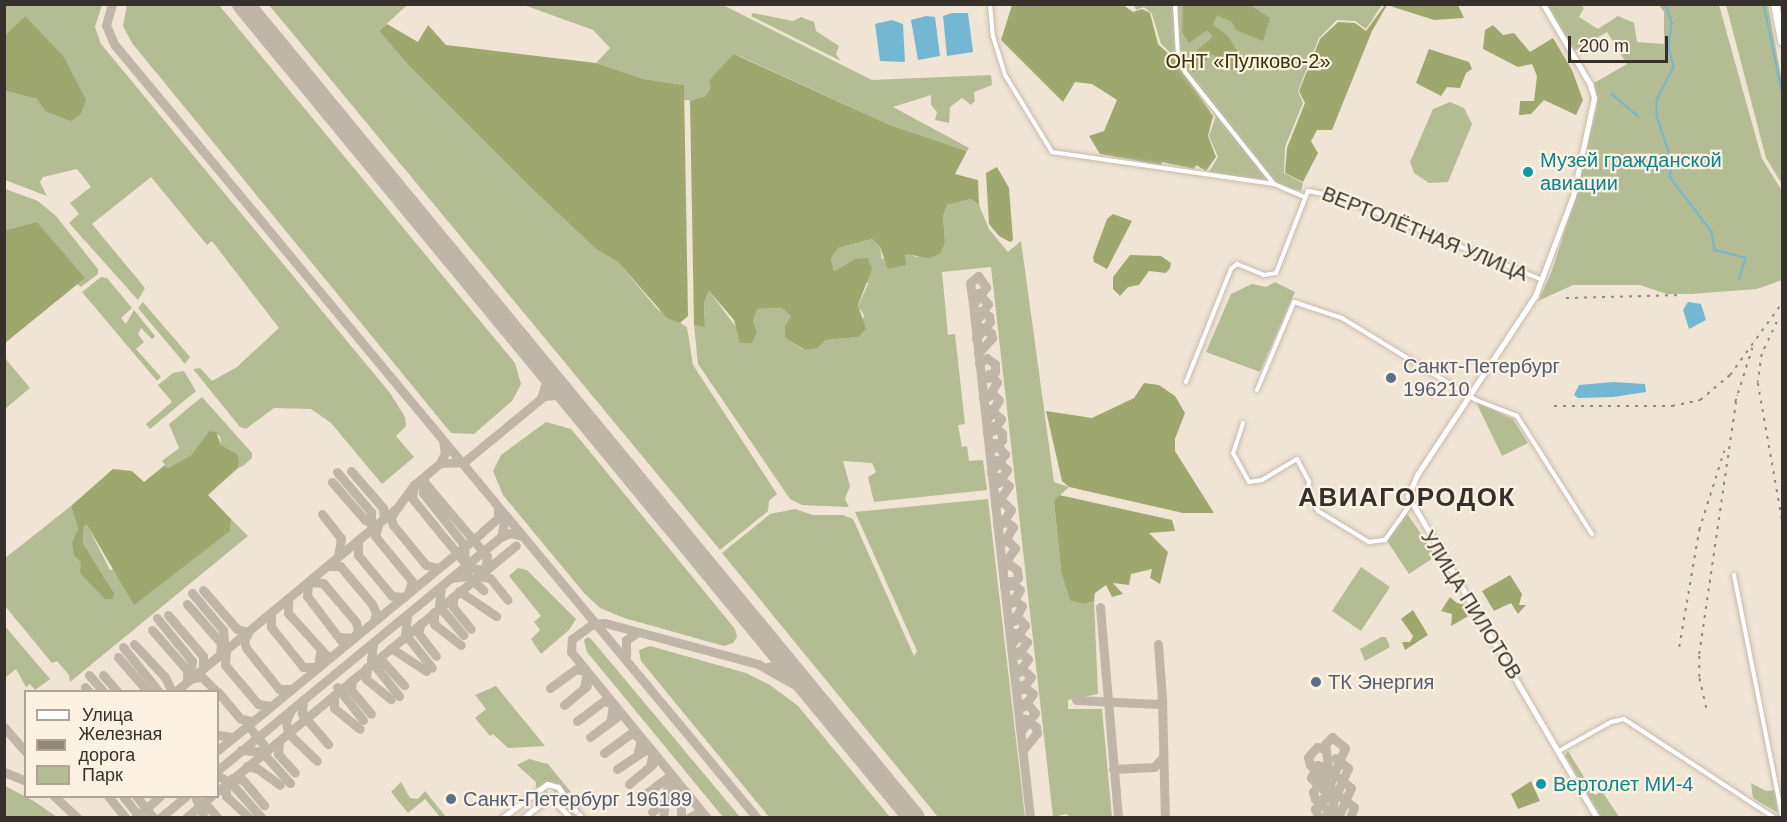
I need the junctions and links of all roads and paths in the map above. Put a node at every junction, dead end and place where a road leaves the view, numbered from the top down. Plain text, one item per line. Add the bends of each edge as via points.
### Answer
1 (990, 4) edge
2 (1175, 4) edge
3 (1543, 4) edge
4 (1775, 4) edge
5 (1782, 41) edge
6 (1274, 184) junction
7 (1305, 197) junction
8 (1542, 280) junction
9 (1186, 382) dead end
10 (1257, 390) dead end
11 (1468, 396) junction
12 (1244, 423) dead end
13 (1410, 505) junction
14 (1592, 534) dead end
15 (1734, 575) dead end
16 (1559, 751) junction
17 (546, 787) dead end
18 (575, 810) junction
19 (1782, 816) edge
20 (502, 818) edge
21 (523, 818) edge
22 (570, 818) edge
23 (582, 818) edge
24 (1597, 818) edge
25 (1775, 818) edge

1 - 6 street via 993,36 1005,75 1052,152
2 - 6 street via 1178,56 1185,72
3 - 8 street via 1590,84 1594,98 1573,196
4 - 5 highway
6 - 7 street
7 - 8 street, ВЕРТОЛЁТНАЯ УЛИЦА via 1308,191 1338,197
7 - 9 street via 1276,273 1264,275 1233,265
8 - 11 street via 1517,325
10 - 11 street via 1294,302 1342,318
11 - 13 street via 1410,487
11 - 14 street via 1520,419
12 - 13 street via 1233,453 1249,482 1262,480 1297,459 1309,482 1307,494 1318,511 1373,543 1385,540
13 - 16 street, УЛИЦА ПИЛОТОВ
15 - 19 street
16 - 24 street, УЛИЦА ПИЛОТОВ
16 - 25 street via 1611,722 1624,719
17 - 22 street
18 - 20 street, bridge via 558,787 547,784
18 - 21 street, bridge via 558,796 550,796
18 - 23 street

